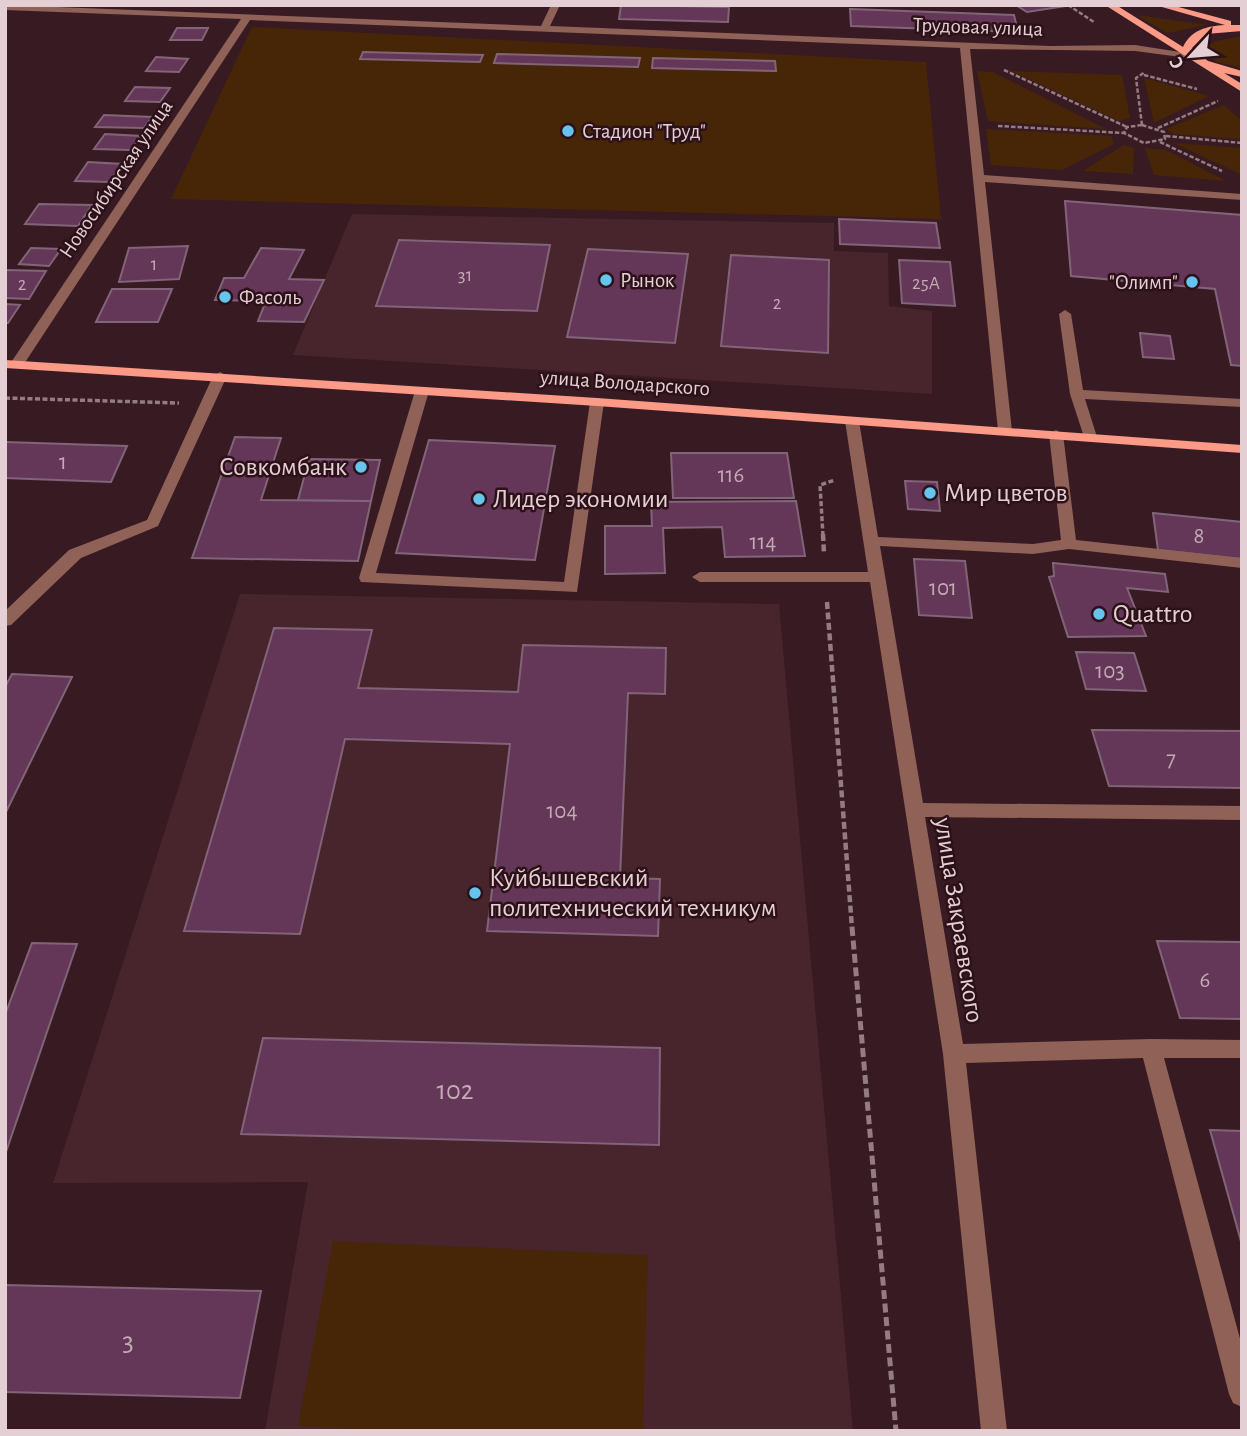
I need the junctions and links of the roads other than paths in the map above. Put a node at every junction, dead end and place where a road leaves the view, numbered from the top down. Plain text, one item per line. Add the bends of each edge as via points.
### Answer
1 (332, 5) edge
2 (556, 5) edge
3 (1109, 5) edge
4 (1159, 5) edge
5 (5, 7) edge
6 (248, 16) junction
7 (322, 20) junction
8 (1242, 26) edge
9 (544, 29) junction
10 (965, 46) junction
11 (1193, 57) junction
12 (1242, 74) edge
13 (1242, 89) edge
14 (978, 178) junction
15 (1242, 197) edge
16 (1065, 314) dead end
17 (11, 364) edge
18 (220, 376) junction
19 (422, 391) junction
20 (1077, 394) junction
21 (597, 402) junction
22 (1242, 403) edge
23 (852, 421) junction
24 (1005, 431) junction
25 (1056, 434) junction
26 (1090, 436) junction
27 (1242, 449) edge
28 (870, 541) junction
29 (1069, 544) junction
30 (1242, 563) edge
31 (700, 577) dead end
32 (877, 577) junction
33 (5, 621) edge
34 (914, 810) junction
35 (1242, 813) edge
36 (1151, 1048) junction
37 (1242, 1048) edge
38 (954, 1054) junction
39 (1242, 1394) edge
40 (994, 1431) edge

1 - 7 street
2 - 9 street
3 - 11 main road
4 - 8 main road
5 - 6 street, Трудовая улица
6 - 7 street, Трудовая улица
6 - 17 street, Новосибирская улица
7 - 9 street, Трудовая улица
8 - 11 main road via 1199,33 1187,48
9 - 10 street, Трудовая улица
10 - 11 street, Трудовая улица via 1135,48
10 - 14 street
11 - 12 main road
11 - 13 main road
14 - 15 street
14 - 24 street
16 - 20 street
17 - 18 main road, улица Володарского
18 - 19 main road, улица Володарского
18 - 33 street via 153,523 75,554
19 - 21 main road, улица Володарского
19 - 21 street via 367,578 571,588
20 - 22 street
20 - 26 street
21 - 23 main road, улица Володарского
23 - 24 main road, улица Володарского
23 - 28 street, улица Закраевского
24 - 25 main road, улица Володарского
25 - 26 main road, улица Володарского
25 - 29 street
26 - 27 main road, улица Володарского
28 - 29 street via 1033,549
28 - 32 street, улица Закраевского
29 - 30 street
31 - 32 street
32 - 34 street, улица Закраевского
34 - 35 street
34 - 38 street, улица Закраевского
36 - 37 street
36 - 38 street
36 - 39 street
38 - 40 street, улица Закраевского

